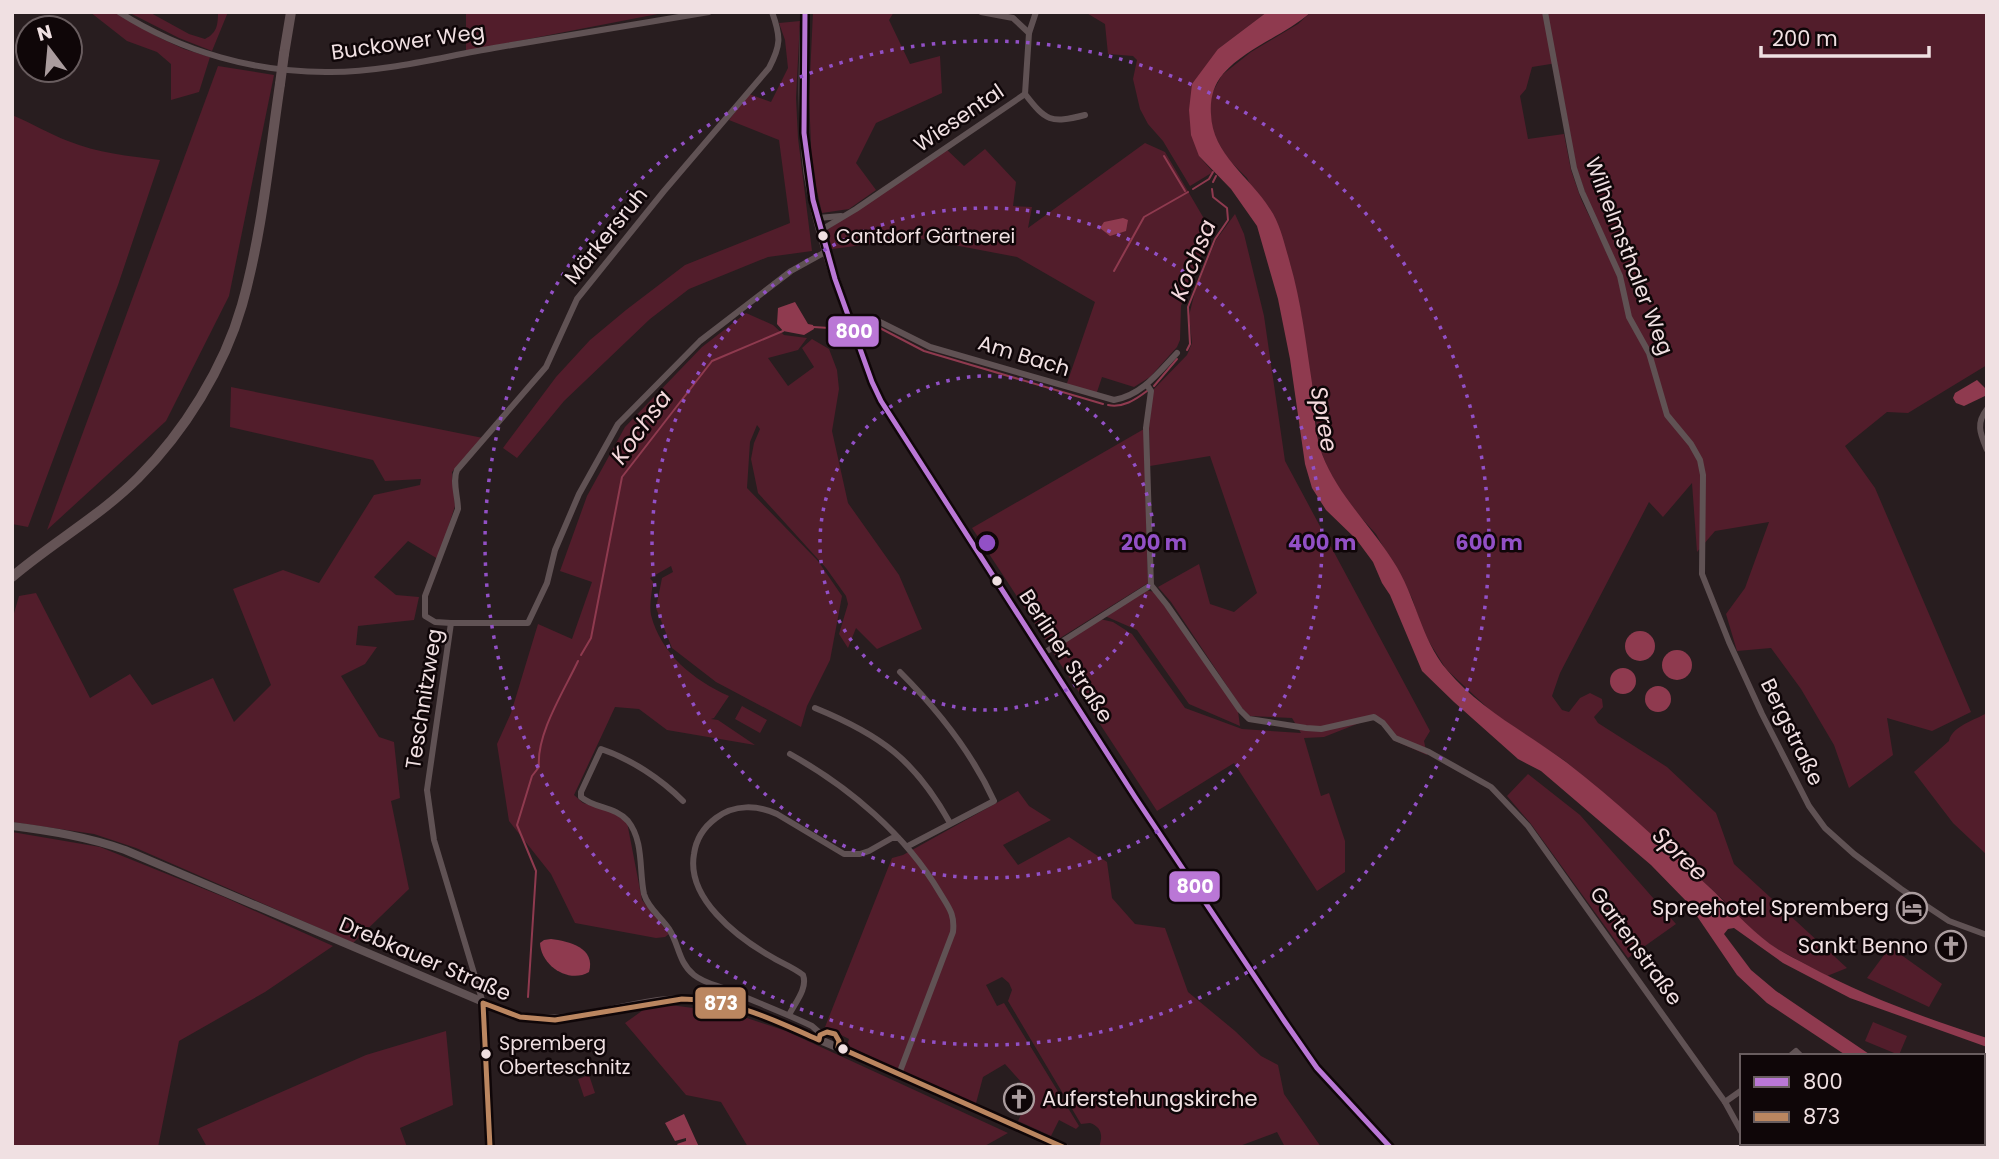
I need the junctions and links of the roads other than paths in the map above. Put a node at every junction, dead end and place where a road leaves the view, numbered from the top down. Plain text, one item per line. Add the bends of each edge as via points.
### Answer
1 (119, 12) edge
2 (291, 12) edge
3 (709, 12) edge
4 (772, 12) edge
5 (805, 12) edge
6 (982, 12) edge
7 (1036, 12) edge
8 (1545, 12) edge
9 (1029, 33) junction
10 (1025, 94) junction
11 (1085, 116) dead end
12 (843, 215) junction
13 (818, 218) junction
14 (821, 230) junction
15 (827, 251) junction
16 (849, 318) junction
17 (1177, 353) dead end
18 (1147, 385) junction
19 (1987, 410) edge
20 (1987, 450) edge
21 (1700, 460) joint
22 (12, 577) edge
23 (1151, 585) junction
24 (451, 623) junction
25 (1044, 653) junction
26 (900, 671) dead end
27 (815, 708) dead end
28 (790, 754) dead end
29 (683, 801) dead end
30 (950, 823) junction
31 (12, 825) edge
32 (898, 838) junction
33 (908, 846) junction
34 (1987, 935) edge
35 (482, 1003) junction
36 (789, 1015) junction
37 (819, 1040) junction
38 (899, 1074) junction
39 (1740, 1092) edge
40 (1726, 1102) junction
41 (1740, 1129) edge
42 (490, 1147) edge
43 (1064, 1147) edge
44 (1390, 1147) edge

1 - 3 street, Buckower Weg via 202,52 273,69 330,72
2 - 22 main road, bridge via 254,256 241,308 222,355 184,422 153,461 111,503
4 - 24 street, Märkersruh via 780,40 769,68 577,299 547,367 457,470 458,509 424,608 430,621
5 - 13 main road, Berliner Straße via 803,121
6 - 9 street via 1013,18
7 - 9 street, Wiesental
8 - 21 street, Wilhelmsthaler Weg via 1582,192 1620,276 1629,317 1649,353 1667,415
9 - 10 street, Wiesental
10 - 11 street via 1042,116
10 - 12 street, Wiesental
12 - 13 street, Wiesental
12 - 14 street, Wiesental
13 - 14 main road, Berliner Straße
14 - 15 main road, Berliner Straße
15 - 16 main road, Berliner Straße
15 - 24 street, Teschnitzweg via 791,271 700,341 618,424 579,494 528,623
16 - 18 street, Am Bach via 880,322 930,347 1108,399 1127,397
16 - 25 main road, Berliner Straße via 881,401
17 - 18 street, Am Bach
18 - 23 street via 1151,391 1146,428
19 - 20 street via 1979,429
21 - 34 street, Bergstraße via 1702,574 1762,715 1809,806 1825,828 1901,889 1950,921
23 - 25 street
23 - 40 street, Gartenstraße via 1249,719 1321,729 1374,717 1395,738 1491,787 1528,825
24 - 35 street, Teschnitzweg via 428,806
25 - 44 main road, Berliner Straße via 1317,1068
26 - 30 street via 958,741 994,802
27 - 30 street via 895,751 931,791
28 - 32 street via 845,792
29 - 36 street via 639,767 601,749 581,792 585,801 613,809 634,829 648,903 670,930 684,965 703,982
30 - 33 street
31 - 35 street, Drebkauer Straße via 125,850
32 - 33 street
32 - 36 street via 860,854 844,854 777,814 747,807 721,814 703,831 693,864 705,898 748,941 806,980
33 - 38 street via 954,922
35 - 37 street, Drebkauer Straße via 514,1016 551,1020 702,999 729,1004
35 - 42 street, Teschnitzweg
36 - 37 street via 817,1028
37 - 38 street, Drebkauer Straße
38 - 43 street, Drebkauer Straße
39 - 40 street
40 - 41 street, Gartenstraße

